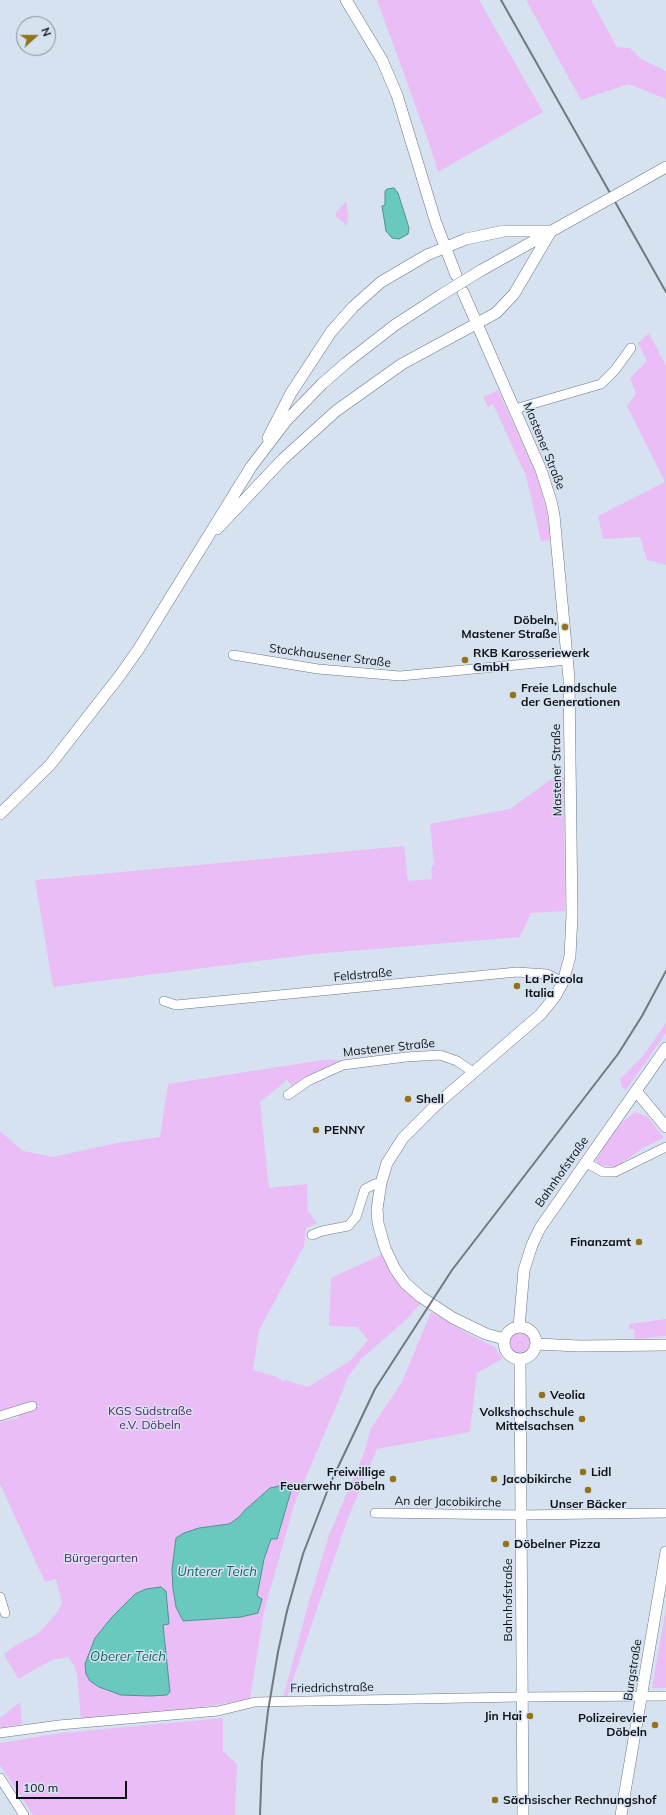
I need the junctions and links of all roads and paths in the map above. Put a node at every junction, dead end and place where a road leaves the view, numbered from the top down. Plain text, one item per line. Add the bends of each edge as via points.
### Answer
1 (346, 0) edge
2 (662, 170) edge
3 (551, 231) junction
4 (444, 248) junction
5 (456, 275) dead end
6 (462, 292) dead end
7 (476, 325) junction
8 (631, 348) dead end
9 (515, 409) junction
10 (264, 447) junction
11 (206, 539) junction
12 (233, 654) dead end
13 (568, 660) junction
14 (0, 814) edge
15 (563, 982) junction
16 (164, 1001) dead end
17 (666, 1048) edge
18 (473, 1072) junction
19 (636, 1091) junction
20 (288, 1095) dead end
21 (666, 1126) edge
22 (666, 1147) edge
23 (585, 1162) junction
24 (381, 1183) junction
25 (312, 1235) dead end
26 (519, 1327) junction
27 (504, 1339) junction
28 (536, 1344) junction
29 (666, 1345) edge
30 (520, 1360) junction
31 (32, 1406) dead end
32 (0, 1416) edge
33 (375, 1513) dead end
34 (666, 1513) edge
35 (521, 1515) junction
36 (666, 1552) edge
37 (0, 1597) edge
38 (5, 1613) dead end
39 (522, 1696) junction
40 (666, 1696) edge
41 (642, 1697) junction
42 (0, 1733) edge
43 (0, 1778) edge
44 (24, 1815) edge
45 (522, 1815) edge
46 (621, 1815) edge

1 - 4 main road via 382,60 397,95
2 - 3 main road, bridge
3 - 4 main road via 493,232
3 - 7 main road via 514,294 496,313
3 - 10 main road, bridge via 480,271 395,325 346,363 305,401
4 - 5 main road
4 - 10 main road via 381,282 353,307 331,332 291,394 270,430
6 - 7 main road, Mastener Straße
7 - 9 main road, Mastener Straße
7 - 11 main road via 402,364 336,411 283,459
8 - 9 street via 601,384
9 - 13 main road, Mastener Straße via 551,501
10 - 11 main road
11 - 14 main road via 138,650 98,705 50,765
12 - 13 street, Stockhausener Straße via 318,669 400,676
13 - 15 main road, Mastener Straße via 572,915 570,956
15 - 16 street, Feldstraße via 546,974 517,972 176,1004
15 - 18 main road, Mastener Straße via 541,1014
17 - 19 main road, Bahnhofstraße
18 - 20 street, Mastener Straße via 457,1061 440,1055 406,1057 343,1065 308,1081
18 - 24 main road, Mastener Straße via 403,1138 387,1163
19 - 21 main road
19 - 23 main road, Bahnhofstraße
22 - 23 street via 615,1172 604,1172
23 - 26 main road, Bahnhofstraße via 544,1221 532,1245 522,1277
24 - 25 street via 365,1189 356,1217 348,1226
24 - 27 main road, Mastener Straße via 378,1222 385,1248 399,1276 414,1292 436,1308 472,1328
26 - 27 main road via 509,1331
26 - 28 main road via 529,1330
27 - 30 main road via 507,1354
28 - 29 main road
28 - 30 main road via 530,1356
30 - 35 main road, Bahnhofstraße
31 - 32 street
33 - 35 street, An der Jacobikirche
34 - 35 street, An der Jacobikirche
35 - 39 main road, Bahnhofstraße
36 - 41 main road, Burgstraße
37 - 38 street
39 - 41 street, Friedrichstraße
39 - 42 street, Friedrichstraße via 256,1702 218,1711 59,1725
39 - 45 main road, Bahnhofstraße
40 - 41 street, Friedrichstraße
41 - 46 main road, Burgstraße
43 - 44 street

